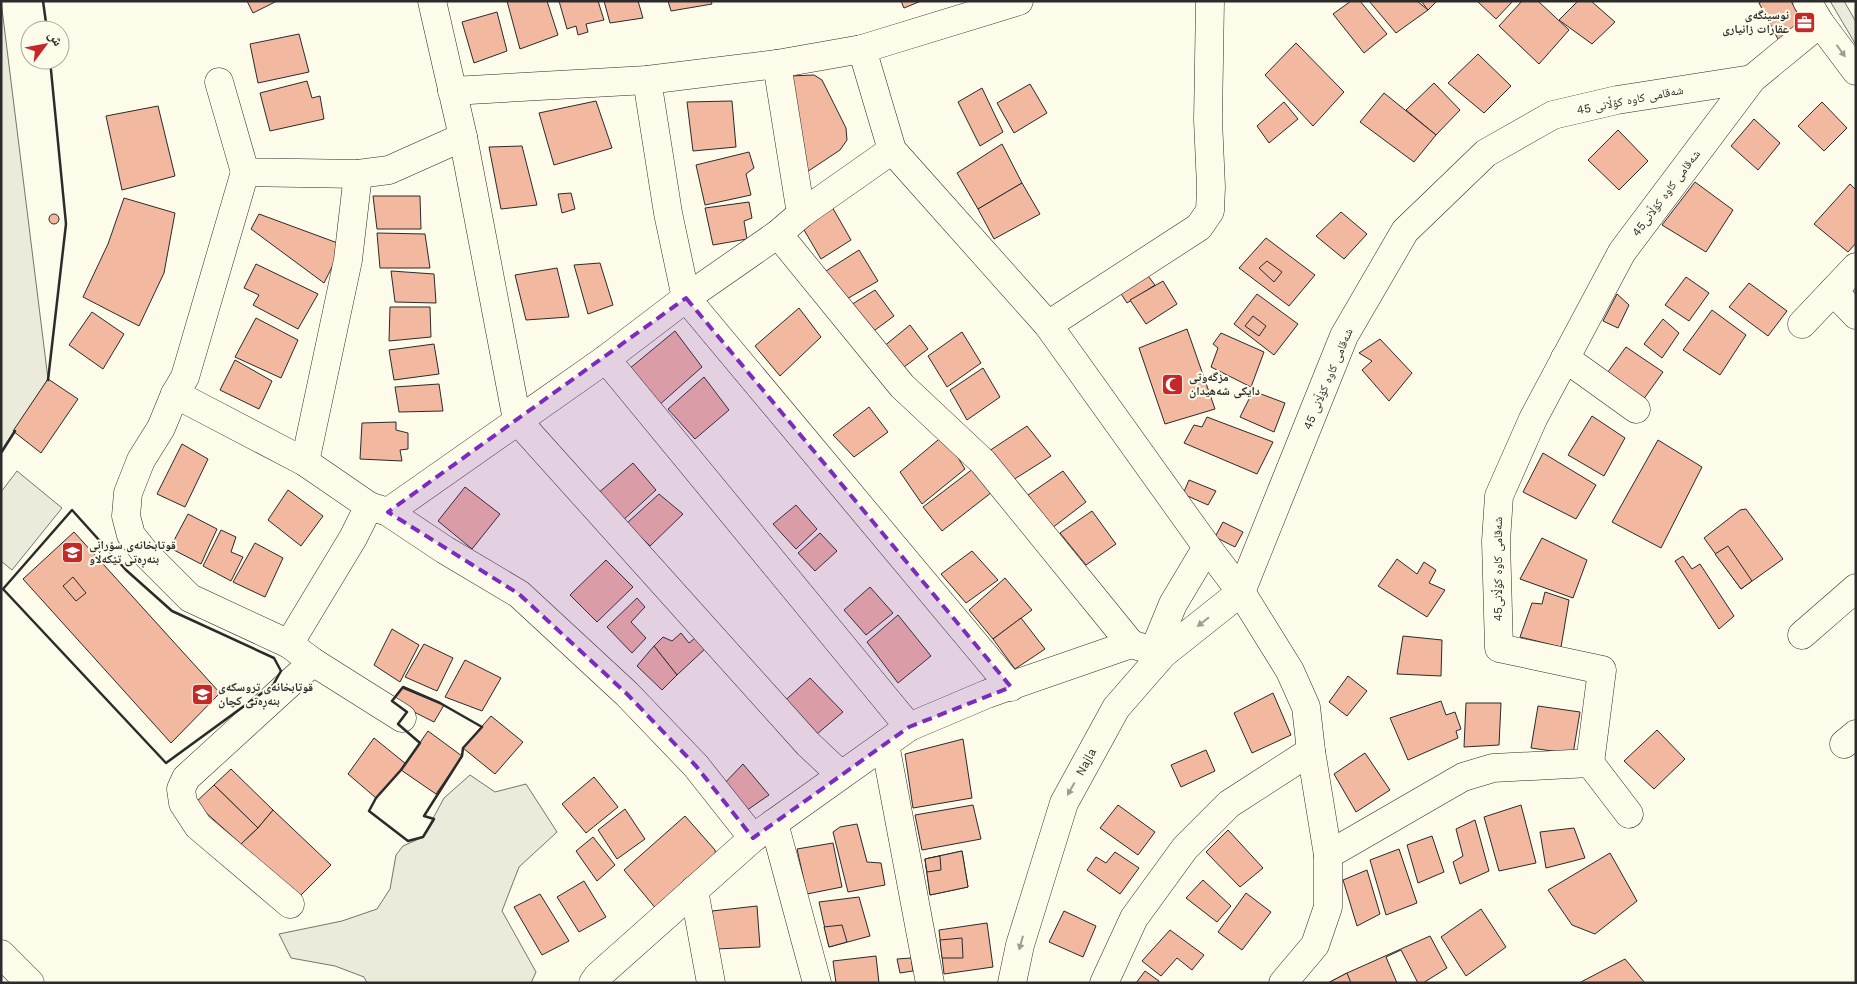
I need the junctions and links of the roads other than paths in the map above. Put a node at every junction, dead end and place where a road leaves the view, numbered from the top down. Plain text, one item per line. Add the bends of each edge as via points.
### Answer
1 (432, 1) edge
2 (1019, 1) edge
3 (1210, 1) edge
4 (1814, 12) edge
5 (862, 49) junction
6 (777, 64) junction
7 (1856, 71) edge
8 (1752, 79) junction
9 (647, 80) junction
10 (219, 82) dead end
11 (452, 91) junction
12 (463, 137) junction
13 (892, 150) junction
14 (245, 172) junction
15 (358, 174) junction
16 (801, 214) junction
17 (778, 234) junction
18 (1856, 267) edge
19 (1833, 291) junction
20 (686, 298) junction
21 (1856, 315) edge
22 (1802, 324) dead end
23 (1048, 326) junction
24 (1565, 358) junction
25 (606, 359) junction
26 (175, 394) junction
27 (1636, 409) dead end
28 (518, 420) junction
29 (305, 462) junction
30 (378, 509) junction
31 (1207, 547) junction
32 (1856, 588) edge
33 (1241, 592) junction
34 (1802, 635) dead end
35 (289, 644) junction
36 (1131, 644) junction
37 (1163, 654) junction
38 (313, 662) junction
39 (1011, 687) junction
40 (402, 718) dead end
41 (909, 727) junction
42 (885, 744) junction
43 (1311, 751) junction
44 (1590, 763) junction
45 (841, 775) junction
46 (1628, 814) dead end
47 (774, 823) junction
48 (753, 838) junction
49 (1328, 854) junction
50 (694, 890) junction
51 (290, 904) dead end
52 (1, 954) edge
53 (596, 981) edge
54 (30, 983) edge
55 (710, 983) edge
56 (817, 983) edge
57 (930, 983) edge
58 (1012, 983) edge
59 (1104, 983) edge
60 (1283, 983) edge

1 - 11 street
2 - 5 street
3 - 23 street via 1210,211 1199,228
4 -> 7 street
4 - 8 street, شەقامی کاوە کۆڵانی45
5 - 6 street
5 - 13 street
6 - 9 street
6 - 16 street
8 - 24 street, شەقامی کاوە کۆڵانی45 via 1622,252
8 - 33 street, شەقامی کاوە کۆڵانی 45 via 1617,100 1553,115 1486,153 1405,231 1344,336
9 - 11 street
9 - 20 street via 668,213
10 - 14 street
11 - 12 street
12 - 15 street via 389,170
12 - 28 street
13 - 16 street
13 - 23 street
14 - 15 street
14 - 26 street via 185,377
15 - 29 street via 348,260
16 - 17 street
17 - 20 street
17 - 36 street via 902,386 983,462
18 - 19 street
19 - 21 street
19 - 22 street
20 - 25 street
20 - 39 street
23 - 31 street
24 - 27 street
24 - 44 street, شەقامی کاوە کۆڵانی45 via 1499,496 1492,656 1602,670
25 - 28 street
25 - 41 street
26 - 29 street
26 - 35 street via 128,493 126,516 131,535 147,556 190,598
28 - 30 street
28 - 45 street via 808,744
29 - 30 street
30 - 35 street via 353,538
30 - 48 street via 518,594 627,694 682,751
31 - 33 street
31 - 37 street via 1173,604 1159,638
32 - 34 street
33 -> 37 street, Najla
33 - 43 street via 1290,671 1306,707
35 - 38 street
36 - 37 street
36 - 39 street
37 -> 58 street, Najla via 1116,708 1064,803 1020,945
38 - 40 street
38 - 51 street via 186,778 181,789 183,803 198,826
39 - 41 street
41 - 42 street
42 - 45 street
42 - 57 street
43 - 49 street
43 - 59 street via 1229,804 1185,848 1134,918
44 - 46 street
44 - 49 street via 1493,768 1463,777
45 - 47 street
47 - 48 street
47 - 56 street
48 - 50 street
49 - 60 street via 1328,907 1315,945
50 - 53 street
50 - 55 street
52 - 54 street

